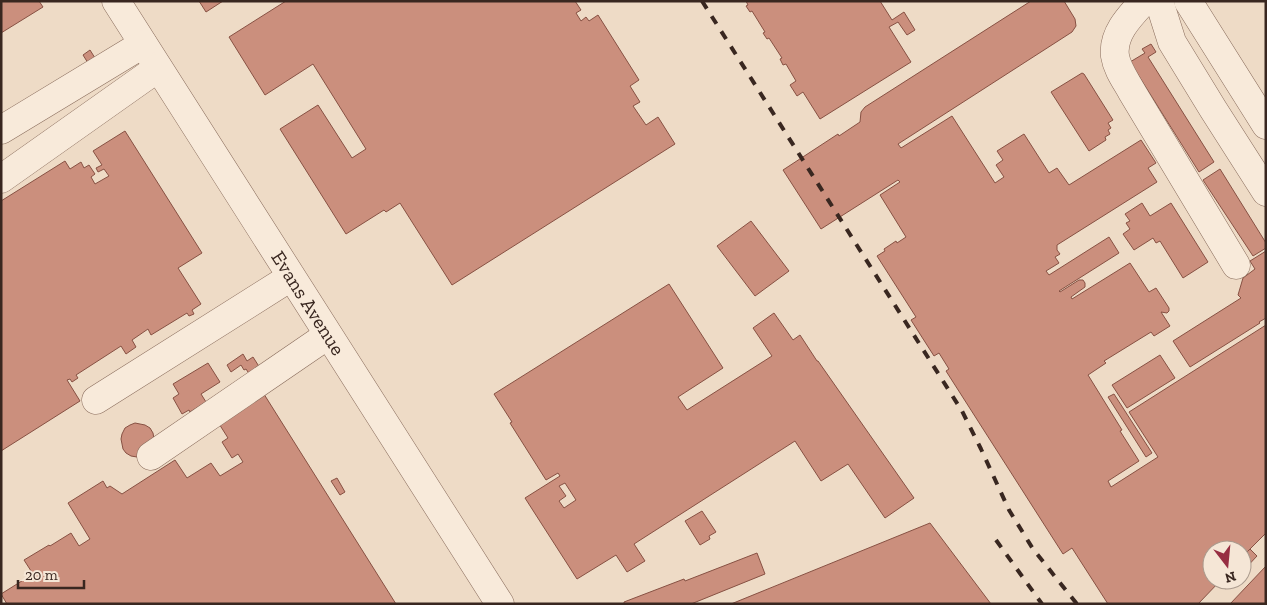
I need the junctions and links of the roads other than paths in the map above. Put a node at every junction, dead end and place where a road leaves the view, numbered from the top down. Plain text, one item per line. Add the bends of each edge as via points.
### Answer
1 (116, 1) edge
2 (1144, 1) edge
3 (1158, 1) edge
4 (1198, 4) edge
5 (142, 44) junction
6 (158, 68) junction
7 (1266, 124) edge
8 (1, 130) edge
9 (1, 179) edge
10 (1266, 192) edge
11 (1236, 265) dead end
12 (291, 277) junction
13 (328, 335) junction
14 (96, 400) dead end
15 (151, 456) dead end
16 (498, 603) edge

1 - 5 lane, Evans Avenue
2 - 11 lane via 1130,15 1116,39 1115,56 1119,68
3 - 10 lane via 1172,42
4 - 7 lane
5 - 6 lane, Evans Avenue
5 - 8 lane
6 - 9 lane
6 - 12 lane, Evans Avenue
12 - 13 lane, Evans Avenue
12 - 14 lane
13 - 15 lane
13 - 16 lane, Evans Avenue

